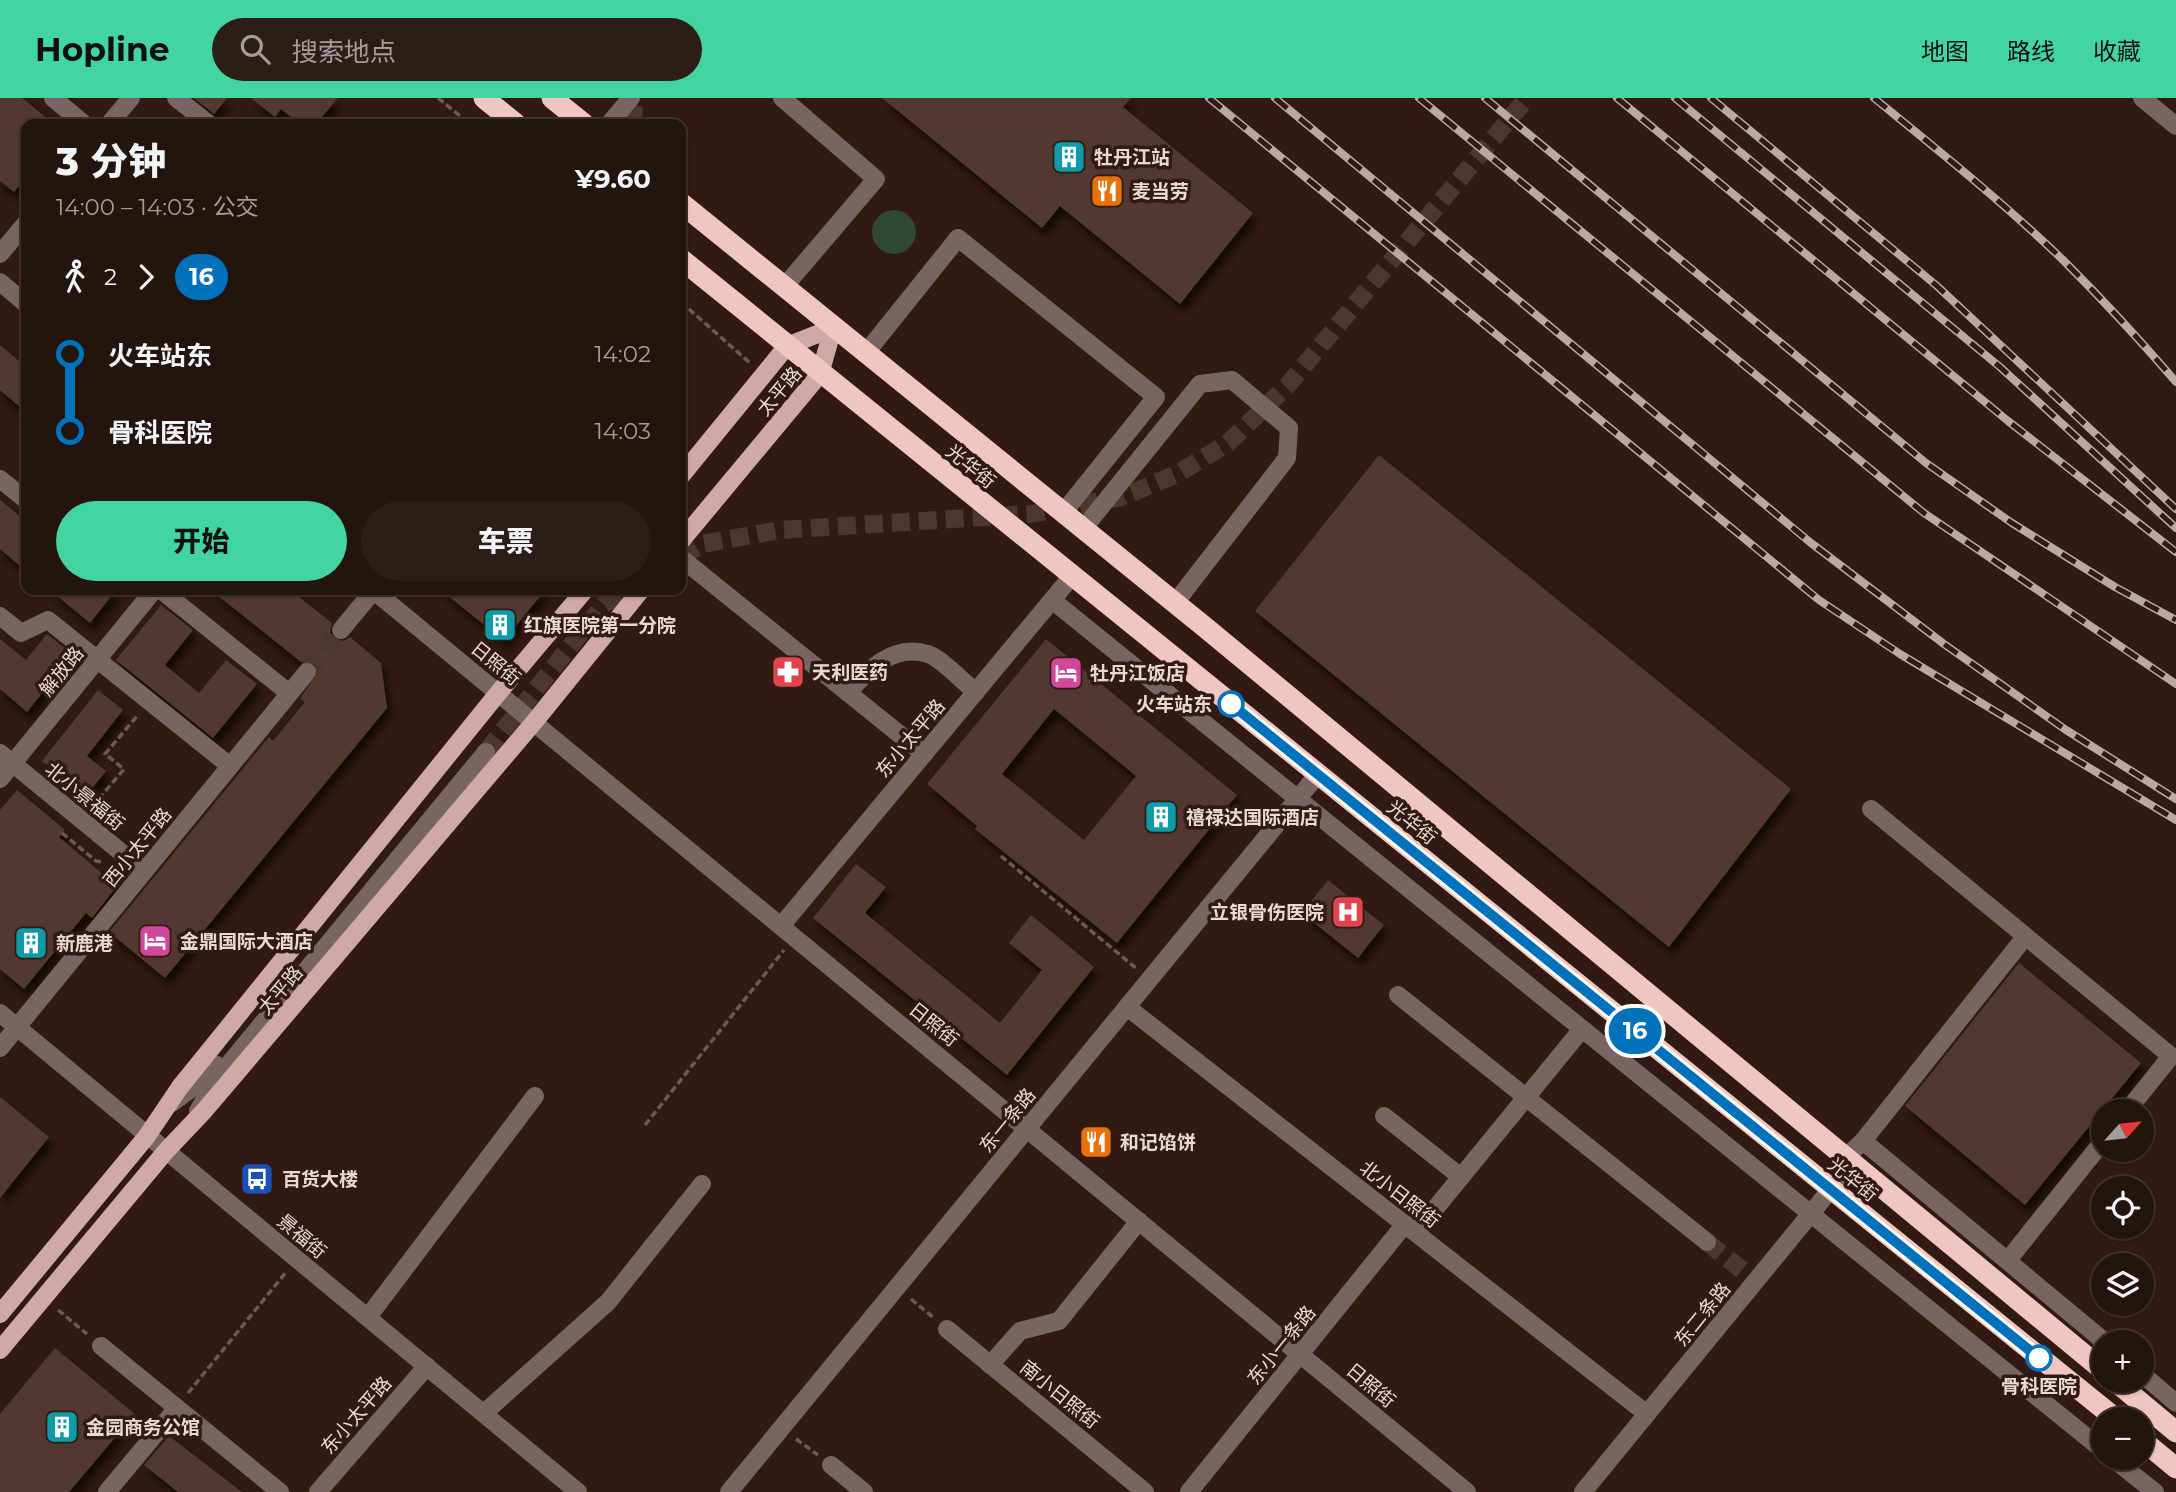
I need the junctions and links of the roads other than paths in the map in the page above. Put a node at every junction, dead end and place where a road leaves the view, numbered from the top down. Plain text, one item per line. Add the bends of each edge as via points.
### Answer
1 (53, 98) edge
2 (131, 98) edge
3 (176, 98) edge
4 (484, 98) edge
5 (552, 98) edge
6 (631, 98) edge
7 (782, 98) edge
8 (2143, 98) edge
9 (79, 119) edge
10 (113, 119) edge
11 (203, 119) edge
12 (510, 119) edge
13 (578, 119) edge
14 (613, 119) edge
15 (2176, 126) edge
16 (686, 207) edge
17 (21, 229) edge
18 (0, 254) edge
19 (686, 263) edge
20 (0, 282) edge
21 (784, 287) junction
22 (21, 299) edge
23 (833, 328) junction
24 (787, 346) junction
25 (865, 354) junction
26 (820, 374) junction
27 (686, 469) edge
28 (0, 479) edge
29 (21, 496) edge
30 (1063, 513) junction
31 (1083, 529) junction
32 (686, 535) edge
33 (686, 562) edge
34 (1072, 576) junction
35 (150, 595) edge
36 (167, 595) edge
37 (369, 595) edge
38 (379, 595) edge
39 (581, 595) edge
40 (637, 595) edge
41 (1052, 600) junction
42 (1175, 603) junction
43 (0, 616) edge
44 (341, 630) tunnel mouth
45 (97, 660) junction
46 (307, 672) tunnel mouth
47 (499, 692) junction
48 (975, 692) junction
49 (289, 693) junction
50 (848, 693) junction
51 (535, 721) junction
52 (924, 754) junction
53 (6, 758) edge
54 (230, 766) junction
55 (1318, 774) junction
56 (0, 779) edge
57 (1298, 799) junction
58 (1871, 809) dead end
59 (144, 871) junction
60 (788, 932) junction
61 (2025, 937) junction
62 (1398, 995) dead end
63 (1127, 1007) junction
64 (0, 1013) edge
65 (17, 1027) junction
66 (1582, 1029) junction
67 (0, 1048) edge
68 (535, 1096) dead end
69 (1526, 1097) junction
70 (2137, 1099) edge
71 (167, 1106) junction
72 (1384, 1116) dead end
73 (190, 1126) junction
74 (1028, 1128) junction
75 (147, 1136) junction
76 (1863, 1140) junction
77 (166, 1151) junction
78 (2091, 1156) edge
79 (1850, 1160) junction
80 (1461, 1177) junction
81 (702, 1184) dead end
82 (1830, 1190) junction
83 (1811, 1214) junction
84 (1139, 1221) junction
85 (1411, 1228) junction
86 (1707, 1242) tunnel mouth
87 (2008, 1260) junction
88 (0, 1314) edge
89 (368, 1317) junction
90 (947, 1329) road end
91 (2091, 1330) edge
92 (101, 1346) road end
93 (0, 1350) edge
94 (1300, 1354) junction
95 (2091, 1360) edge
96 (990, 1365) junction
97 (426, 1366) junction
98 (2154, 1384) edge
99 (2129, 1393) edge
100 (2176, 1403) edge
101 (2101, 1407) edge
102 (177, 1408) junction
103 (484, 1413) junction
104 (1647, 1414) junction
105 (2176, 1432) edge
106 (2091, 1440) edge
107 (2154, 1450) edge
108 (831, 1465) road end
109 (2176, 1468) edge
110 (2127, 1470) edge
111 (107, 1492) edge
112 (280, 1492) edge
113 (318, 1492) edge
114 (578, 1492) edge
115 (729, 1492) edge
116 (864, 1492) edge
117 (1145, 1492) edge
118 (1189, 1492) edge
119 (1466, 1492) edge
120 (1583, 1492) edge
121 (2155, 1492) edge

1 - 9 street
2 - 10 street
3 - 11 street
4 - 12 highway
5 - 13 highway
6 - 14 street
7 - 21 street via 876,180
8 - 15 street
16 - 21 highway, 光华街
17 - 18 street
19 - 24 highway, 光华街
20 - 22 street
21 - 23 highway, 光华街
23 - 24 main road, 太平路
23 - 25 highway, 光华街
23 - 26 main road, 太平路
24 - 26 highway, 光华街
24 - 27 main road, 太平路
25 - 30 highway, 光华街
25 - 30 street via 958,238 1156,397
26 - 32 main road, 太平路
26 - 34 highway, 光华街
28 - 29 street
30 - 31 highway, 光华街
31 - 42 highway, 光华街
31 - 42 street via 1200,384 1232,380 1289,428 1287,458
33 - 50 street
34 - 41 street, 东小太平路
34 - 55 highway, 光华街
35 - 45 street, 解放路
36 - 49 street
37 - 44 street
38 - 47 street, 日照街
39 - 47 main road, 太平路
40 - 51 main road, 太平路
41 - 48 street, 东小太平路
41 - 57 street
42 - 79 highway, 光华街
43 - 45 street via 21,633 48,620
45 - 53 street, 解放路
45 - 54 street
46 - 49 street, 西小太平路
47 - 51 street, 日照街
47 - 71 main road, 太平路
48 - 50 street via 929,654 911,652 886,657
48 - 52 street, 东小太平路
49 - 54 street, 西小太平路
50 - 52 street
51 - 60 street, 日照街
51 - 73 main road, 太平路
52 - 60 street, 东小太平路
53 - 56 street, 解放路
53 - 59 street, 北小景福街
54 - 59 street, 西小太平路
55 - 57 street, 东一条路
55 - 82 highway, 光华街
57 - 63 street, 东一条路
57 - 66 street
58 - 61 street
59 - 65 street, 西小太平路
60 - 74 street, 日照街
61 - 70 street via 2171,1056
61 - 76 street, 东二条路
62 - 69 street
63 - 74 street, 东一条路
63 - 85 street, 北小日照街
64 - 65 street, 景福街
65 - 67 street, 西小太平路
65 - 75 street, 景福街
66 - 69 street, 东小一条路
66 - 83 street
68 - 89 street
69 - 80 street, 东小一条路
69 - 86 street
71 - 73 street via 209,1075 483,749 215,1081
71 - 75 main road, 太平路
72 - 80 street
73 - 77 main road, 太平路
74 - 84 street, 日照街
74 - 115 street, 东一条路
75 - 77 street, 景福街
75 - 88 main road, 太平路
76 - 79 street, 东二条路
76 - 87 street
77 - 89 street, 景福街
77 - 93 main road, 太平路
78 - 87 street
79 - 82 street, 东二条路
79 - 95 highway, 光华街
80 - 85 street, 东小一条路
81 - 103 street via 608,1302
82 - 83 street, 东二条路
82 - 101 highway, 光华街
83 - 104 street, 东二条路
83 - 106 street
84 - 94 street, 日照街
84 - 96 street via 1059,1321 1020,1331
85 - 94 street, 东小一条路
85 - 104 street, 北小日照街
87 - 91 street
89 - 97 street, 景福街
90 - 96 street, 南小日照街
92 - 102 street
94 - 118 street, 东小一条路
94 - 119 street, 日照街
96 - 117 street, 南小日照街
97 - 103 street, 景福街
97 - 113 street, 东小太平路
98 - 100 street
99 - 105 highway
102 - 111 street
102 - 112 street
103 - 114 street, 景福街
104 - 120 street, 东二条路
107 - 109 highway
108 - 116 street
110 - 121 street

